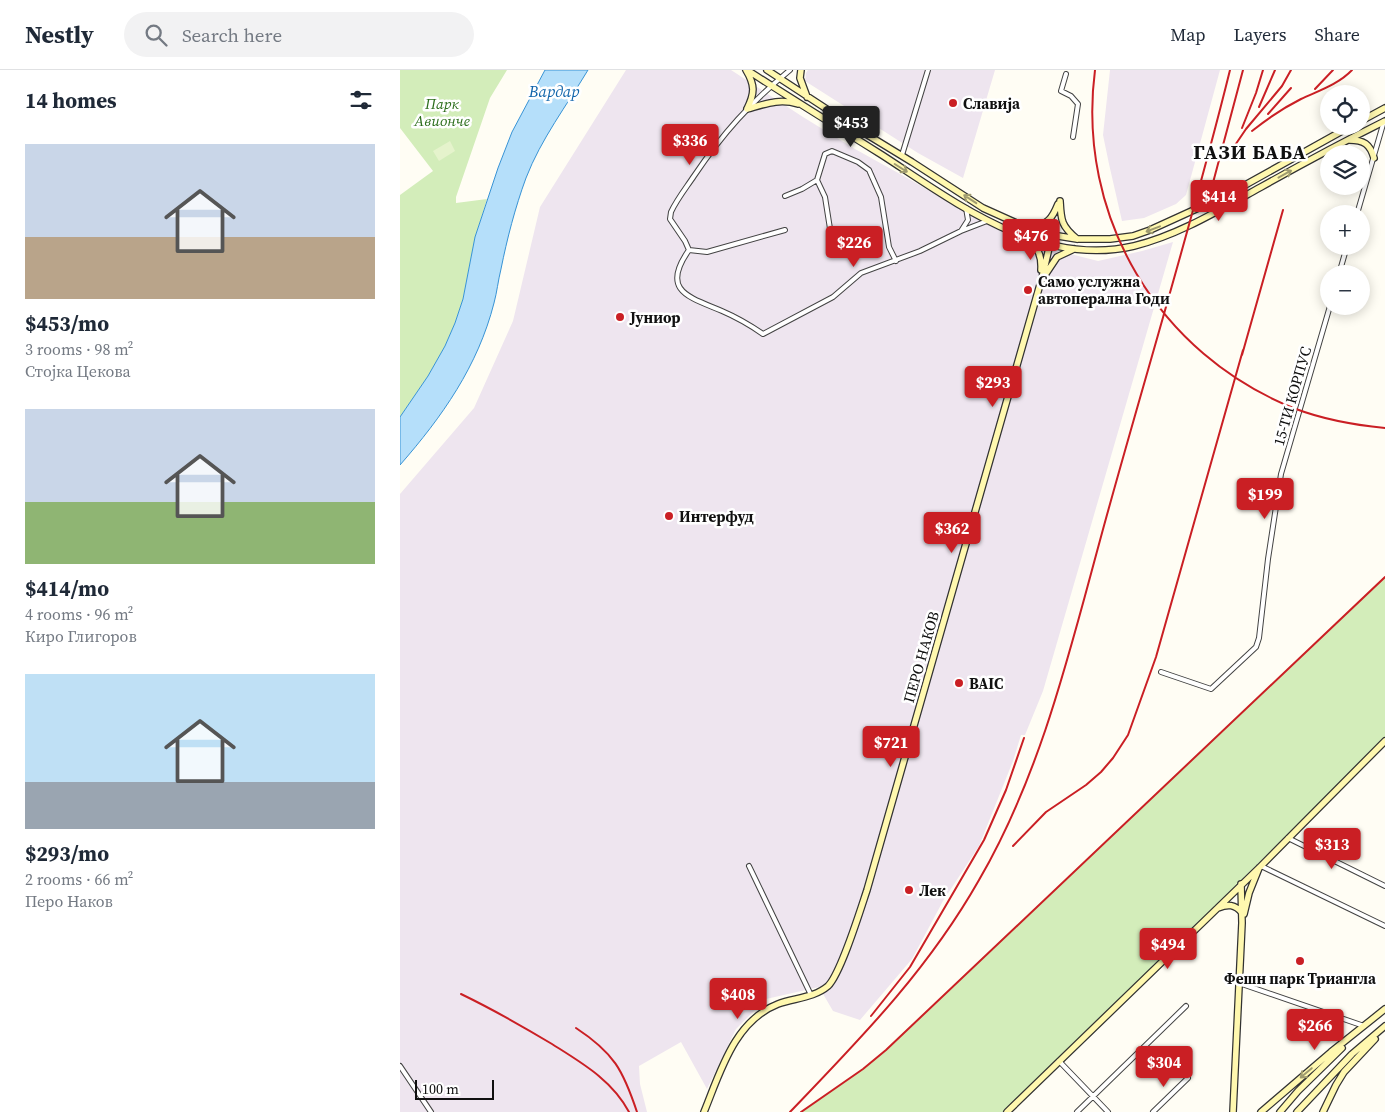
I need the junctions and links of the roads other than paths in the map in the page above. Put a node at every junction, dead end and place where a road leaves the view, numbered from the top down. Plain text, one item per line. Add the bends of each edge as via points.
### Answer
1 (747, 70) edge
2 (767, 70) edge
3 (790, 70) edge
4 (801, 70) edge
5 (928, 70) edge
6 (1066, 74) dead end
7 (780, 78) junction
8 (772, 86) junction
9 (807, 97) junction
10 (807, 107) junction
11 (1385, 108) edge
12 (747, 109) junction
13 (1370, 116) edge
14 (1385, 121) edge
15 (1335, 135) edge
16 (1073, 137) dead end
17 (1344, 141) junction
18 (902, 155) junction
19 (1374, 158) junction
20 (817, 180) junction
21 (785, 196) dead end
22 (1360, 205) edge
23 (966, 208) junction
24 (987, 221) junction
25 (1029, 228) junction
26 (785, 230) dead end
27 (961, 231) junction
28 (831, 235) dead end
29 (1052, 235) junction
30 (1026, 238) junction
31 (1077, 239) junction
32 (1050, 244) junction
33 (1078, 248) junction
34 (689, 250) junction
35 (896, 261) junction
36 (1041, 281) junction
37 (1327, 315) edge
38 (1162, 672) dead end
39 (1385, 741) edge
40 (1288, 838) junction
41 (749, 866) dead end
42 (1261, 866) junction
43 (1241, 884) junction
44 (1385, 886) edge
45 (1249, 893) junction
46 (1216, 909) junction
47 (1242, 914) junction
48 (1242, 923) junction
49 (1385, 926) edge
50 (1239, 983) junction
51 (811, 995) junction
52 (1186, 1006) dead end
53 (1385, 1010) edge
54 (1364, 1026) junction
55 (1385, 1028) edge
56 (1059, 1061) junction
57 (400, 1066) edge
58 (1188, 1078) dead end
59 (1093, 1096) junction
60 (431, 1112) edge
61 (704, 1112) edge
62 (1007, 1112) edge
63 (1077, 1112) edge
64 (1108, 1112) edge
65 (1152, 1112) edge
66 (1233, 1112) edge
67 (1261, 1112) edge
68 (1280, 1112) edge
69 (1297, 1112) edge
70 (1323, 1112) edge

1 - 8 street
1 - 12 street via 753,84
2 - 7 street
3 - 7 street
4 - 9 street via 800,78
5 - 18 street
6 - 16 street via 1061,91 1078,104
7 - 8 street
7 - 9 street
8 - 10 street
8 - 12 street
9 - 18 street
10 - 12 street via 786,101
10 -> 23 street
11 - 13 street
12 - 34 street via 706,158 671,212 670,219
14 - 17 street
14 - 19 street
15 -> 31 street via 1221,198 1162,225 1133,236
17 - 19 street via 1364,142
33 -> 17 street via 1126,247 1168,234 1218,211
25 -> 18 street via 984,208
19 - 22 street
20 - 21 street
20 - 28 street via 825,197
20 - 35 street via 825,154 829,151 842,154 868,170 881,196 889,247
23 - 24 street
23 - 27 street via 968,220
24 - 27 street
24 - 30 street
25 - 29 street
25 - 31 street via 1049,221 1060,201 1063,225
26 - 34 street via 707,252
27 - 35 street
29 - 31 street
29 - 32 street, ПЕРО НАКОВ
30 - 32 street
30 - 36 street via 1037,248 1040,256
32 - 33 street
32 - 36 street, ПЕРО НАКОВ
33 - 36 street via 1057,257
34 - 35 street via 679,264 677,280 680,288 700,303 744,321 763,334 833,297 862,274
36 - 51 street, ПЕРО НАКОВ via 861,908 833,978 822,991
37 - 38 street, 15-ТИ КОРПУС via 1281,474 1256,647 1211,689
39 - 40 street
40 - 42 street
40 - 44 street
41 - 51 street
42 - 43 street
42 - 45 street
42 - 49 street
43 - 45 street
43 - 46 street
43 - 47 street
45 - 48 street
46 - 47 street via 1230,905
46 - 56 street
47 - 48 street
48 - 50 street
50 - 54 street
50 - 66 street
51 - 61 street, ПЕРО НАКОВ via 777,1004 745,1028 730,1051
52 - 59 street
53 - 54 street
53 - 68 street via 1338,1051
54 -> 67 street
55 - 69 street via 1352,1054
55 - 70 street via 1344,1072
56 - 59 street
56 - 62 street
57 - 60 street
58 - 65 street
59 - 63 street
59 - 64 street

